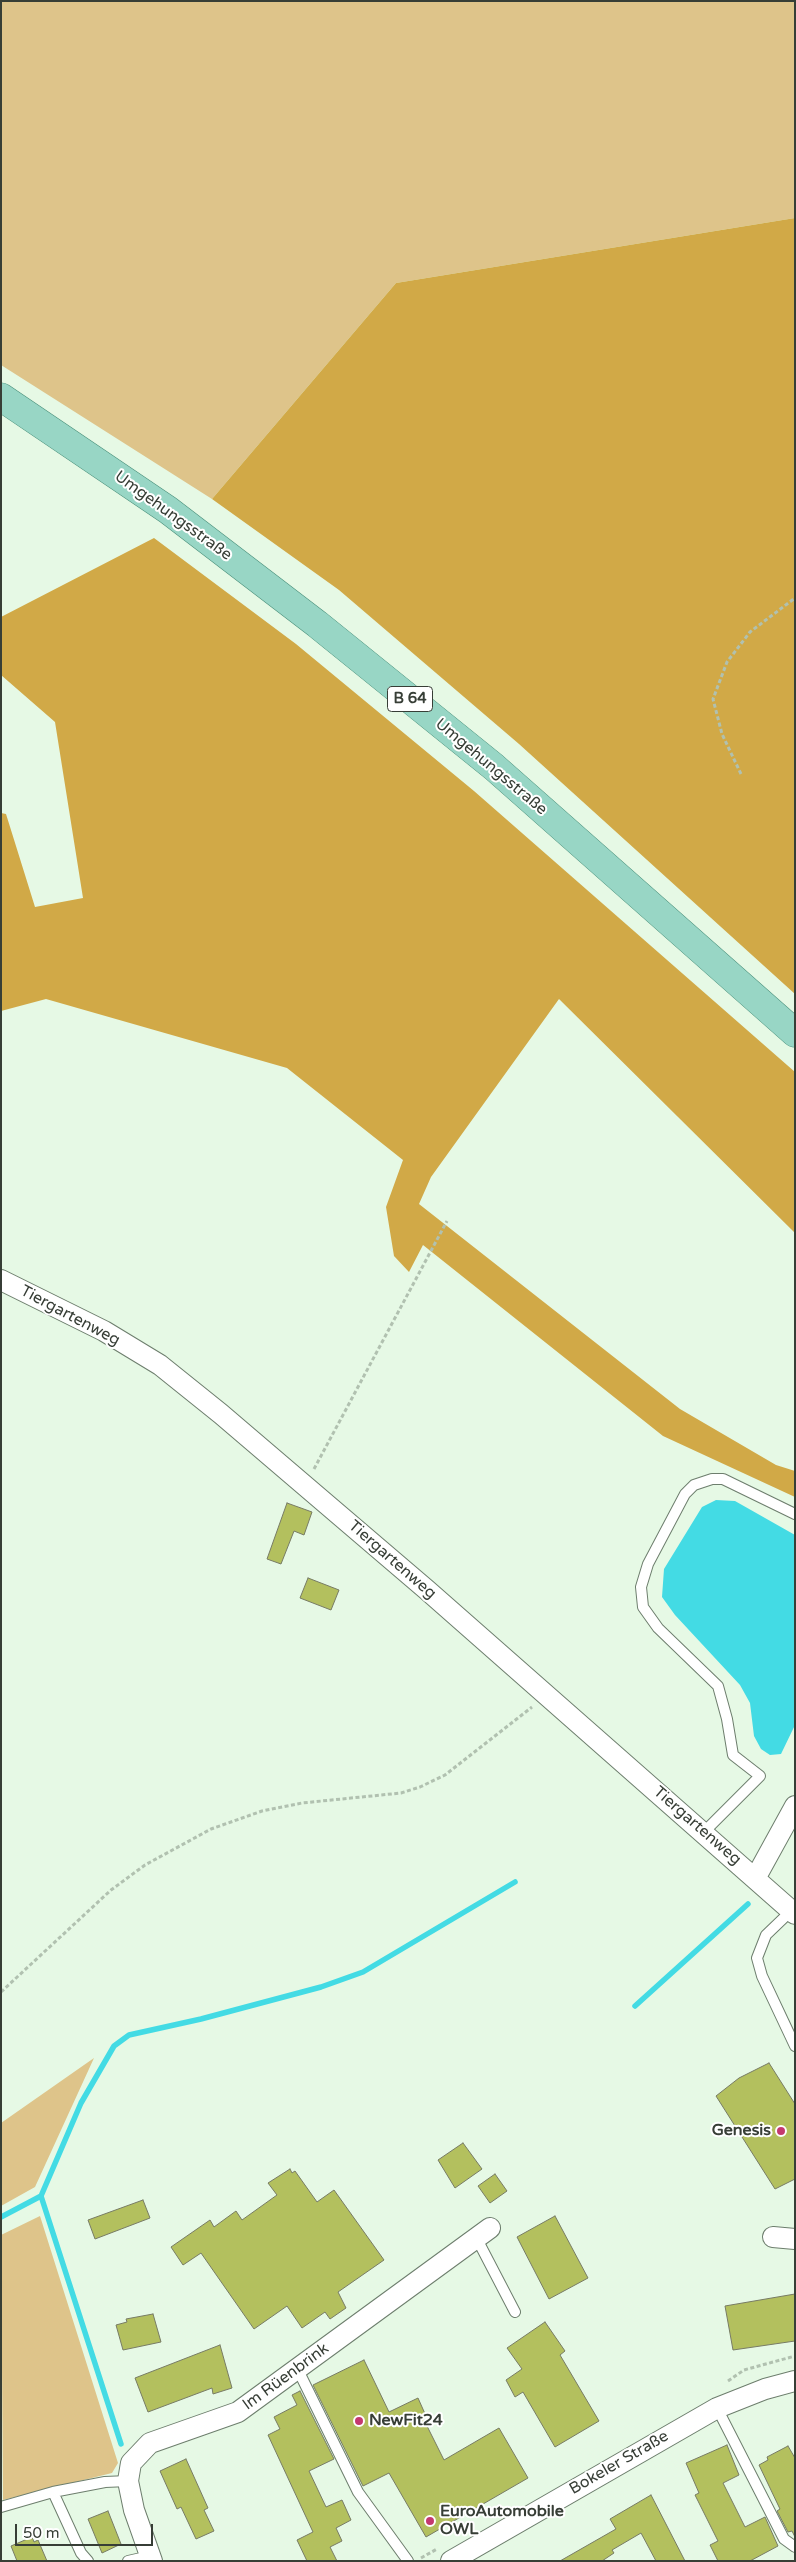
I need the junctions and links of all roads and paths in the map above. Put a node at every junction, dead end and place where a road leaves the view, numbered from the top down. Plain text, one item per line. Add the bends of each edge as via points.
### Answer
1 (1, 397) edge
2 (795, 598) edge
3 (741, 774) dead end
4 (795, 1033) edge
5 (447, 1221) dead end
6 (1, 1280) edge
7 (305, 1485) junction
8 (795, 1514) edge
9 (547, 1696) junction
10 (795, 1806) edge
11 (704, 1832) junction
12 (756, 1878) junction
13 (793, 1912) edge
14 (1, 1992) edge
15 (795, 2046) edge
16 (483, 2233) joint
17 (773, 2237) dead end
18 (795, 2239) edge
19 (515, 2312) dead end
20 (297, 2368) junction
21 (795, 2381) edge
22 (717, 2408) junction
23 (128, 2481) junction
24 (53, 2492) junction
25 (1, 2508) edge
26 (795, 2547) edge
27 (472, 2556) edge
28 (151, 2558) edge
29 (88, 2561) edge
30 (128, 2561) edge
31 (408, 2561) edge
32 (451, 2561) edge

1 - 4 main road, Umgehungsstraße / B 64 via 168,510 317,624 494,767
2 - 3 path via 750,632 727,662 713,699 722,734
5 - 7 path
6 - 7 street, Tiergartenweg via 104,1331 160,1365
7 - 9 street, Tiergartenweg
8 - 11 lane via 723,1479 694,1485 685,1494 648,1564 641,1587 643,1607 658,1628 718,1686 733,1754 760,1776
9 - 11 street, Tiergartenweg
9 - 14 path via 446,1775 420,1787 401,1793 302,1803 262,1811 212,1829 170,1851 111,1890
10 - 12 street, Tiergartenweg
11 - 12 street, Tiergartenweg
12 - 13 street, Tiergartenweg
13 - 15 lane via 766,1935 757,1958 762,1976
16 - 19 lane
16 - 20 street, Im Rüenbrink
17 - 18 street
20 - 23 street, Im Rüenbrink via 238,2412 150,2443 131,2463
20 - 31 lane via 358,2492
21 - 22 street, Bokeler Straße
22 - 26 lane via 784,2539
22 - 27 street, Bokeler Straße
23 - 24 lane
23 - 28 street via 134,2510
24 - 25 lane
24 - 29 lane via 81,2553
27 - 32 street, Bokeler Straße
28 - 30 lane

